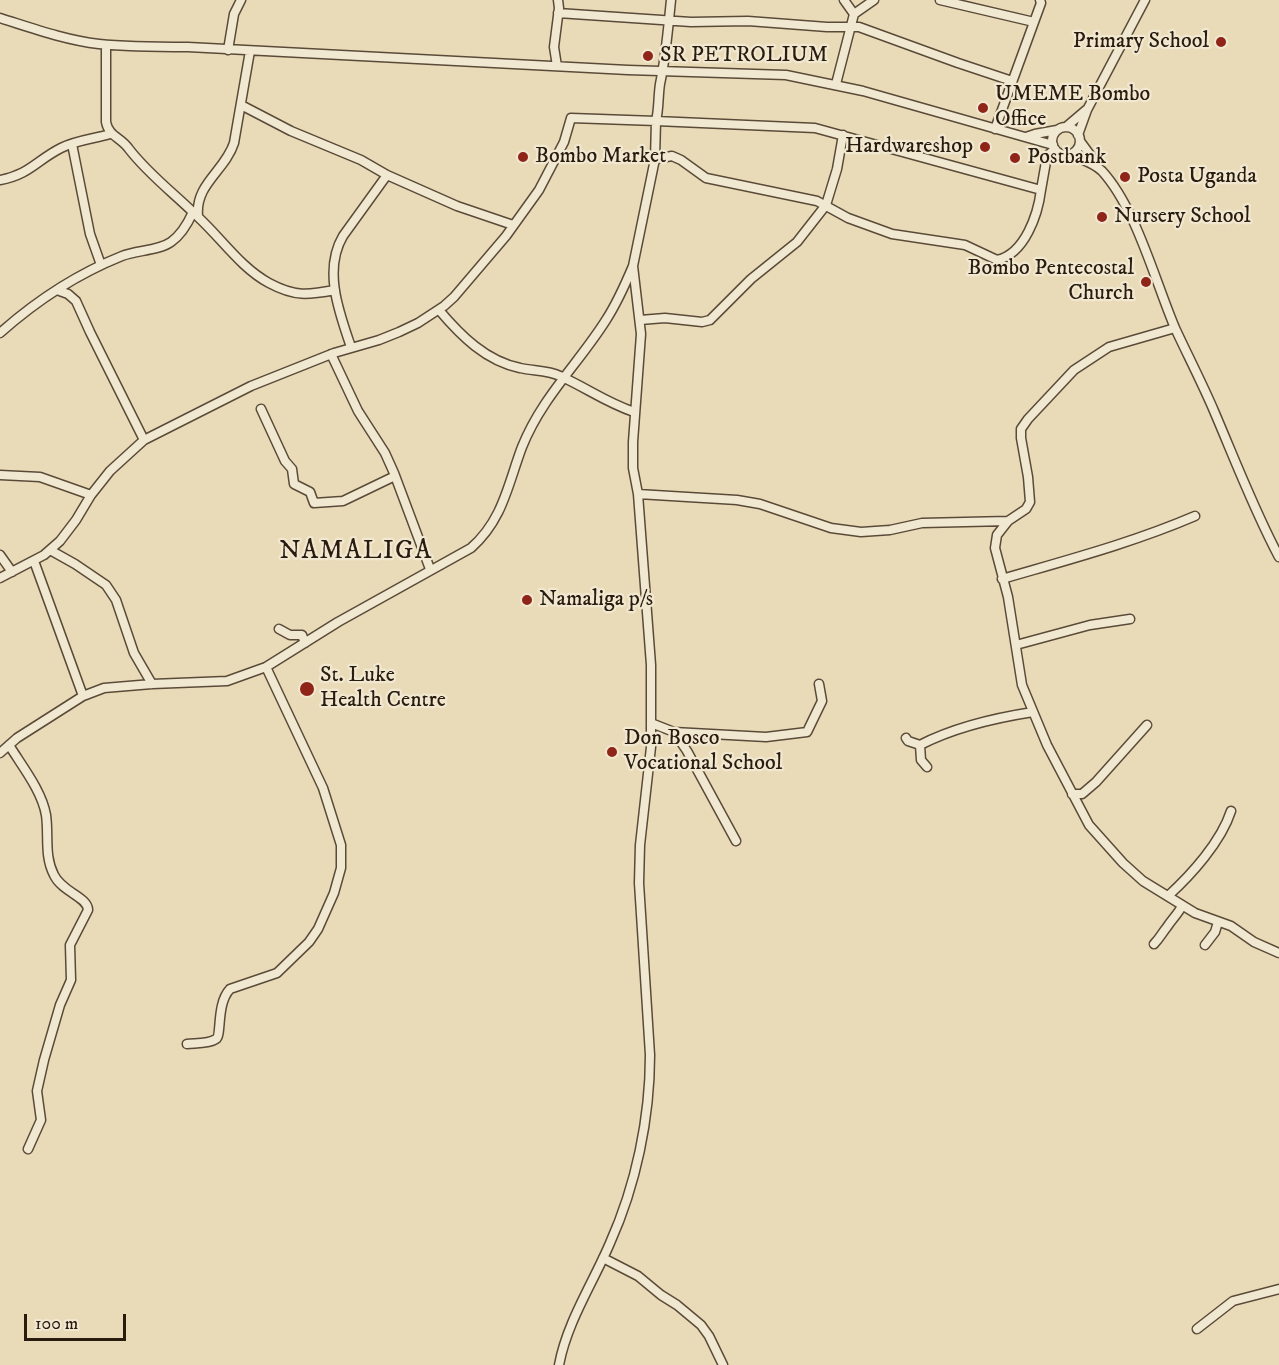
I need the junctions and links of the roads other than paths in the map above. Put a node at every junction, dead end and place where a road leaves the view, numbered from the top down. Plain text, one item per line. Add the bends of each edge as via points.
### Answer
1 (241, 0) edge
2 (558, 0) edge
3 (671, 0) edge
4 (844, 0) edge
5 (874, 0) edge
6 (940, 0) edge
7 (1040, 0) edge
8 (1146, 0) edge
9 (558, 13) junction
10 (854, 14) junction
11 (0, 18) edge
12 (669, 20) junction
13 (1034, 22) junction
14 (849, 26) junction
15 (106, 45) junction
16 (228, 50) junction
17 (250, 51) junction
18 (557, 66) junction
19 (664, 70) junction
20 (1012, 81) junction
21 (836, 84) junction
22 (241, 105) junction
23 (1087, 110) junction
24 (656, 121) junction
25 (995, 129) junction
26 (1061, 129) junction
27 (110, 134) junction
28 (843, 135) junction
29 (1026, 137) junction
30 (1079, 138) junction
31 (72, 144) junction
32 (1054, 147) junction
33 (1070, 154) junction
34 (655, 159) junction
35 (1095, 165) junction
36 (387, 175) junction
37 (0, 180) edge
38 (1041, 190) junction
39 (197, 203) junction
40 (185, 204) junction
41 (826, 205) junction
42 (196, 214) junction
43 (513, 225) junction
44 (101, 265) junction
45 (633, 266) junction
46 (57, 290) junction
47 (335, 290) junction
48 (439, 310) junction
49 (640, 320) junction
50 (1175, 328) junction
51 (0, 333) edge
52 (351, 347) junction
53 (331, 354) junction
54 (562, 377) junction
55 (261, 409) dead end
56 (634, 412) junction
57 (144, 440) junction
58 (0, 475) edge
59 (395, 476) junction
60 (638, 494) junction
61 (91, 495) junction
62 (1195, 516) dead end
63 (1008, 521) junction
64 (50, 550) junction
65 (0, 555) edge
66 (1279, 557) edge
67 (34, 561) junction
68 (430, 569) junction
69 (12, 572) junction
70 (0, 578) edge
71 (1002, 579) junction
72 (1130, 619) dead end
73 (279, 629) dead end
74 (304, 643) junction
75 (1016, 645) junction
76 (266, 666) junction
77 (152, 684) junction
78 (819, 684) dead end
79 (83, 696) junction
80 (1033, 712) junction
81 (651, 723) junction
82 (1147, 725) dead end
83 (674, 732) junction
84 (906, 738) dead end
85 (9, 745) junction
86 (920, 745) junction
87 (0, 753) edge
88 (927, 767) dead end
89 (1072, 794) junction
90 (1231, 812) dead end
91 (736, 841) dead end
92 (1167, 896) junction
93 (1182, 906) junction
94 (1218, 922) junction
95 (1154, 944) dead end
96 (1205, 945) dead end
97 (1279, 953) edge
98 (187, 1044) dead end
99 (28, 1149) dead end
100 (603, 1258) junction
101 (1279, 1289) edge
102 (1197, 1329) dead end
103 (559, 1365) edge
104 (723, 1365) edge

1 - 16 street via 234,14
2 - 9 street
3 - 12 street
4 - 10 street
5 - 10 street
6 - 13 street
7 - 13 street
8 - 23 street
9 - 12 street
9 - 18 street via 554,47
10 - 14 street
11 - 15 street via 53,35
12 - 14 street
12 - 19 street
13 - 20 street
14 - 20 street
14 - 21 street
15 - 16 street
15 - 27 street via 106,122
16 - 17 street
17 - 18 street
17 - 22 street
18 - 19 street
19 - 21 street via 786,75
19 - 24 street
20 - 25 street
21 - 25 street
22 - 36 street
22 - 39 street via 231,152
23 - 26 street
23 - 30 street
24 - 28 street via 803,127
24 - 34 street
24 - 43 street via 571,118 548,174
25 - 29 street
26 - 29 street
26 - 30 street via 1075,130
26 - 32 street via 1053,137
27 - 31 street
27 - 40 street via 125,143 147,171
28 - 38 street
28 - 41 street
29 - 32 street
30 - 33 street via 1077,149
30 - 35 street
31 - 37 street via 16,177
31 - 44 street via 90,234
32 - 33 street via 1062,154
32 - 38 street via 1047,156
33 - 35 street
34 - 41 street via 672,156 706,178
34 - 45 street
35 - 50 street via 1114,187 1132,222
36 - 43 street
36 - 47 street via 338,245 333,263
38 - 41 street via 1036,217 1026,235 1008,255 997,260 965,245 892,234 848,218
39 - 40 street
39 - 42 street
40 - 42 street
41 - 49 street via 797,242 751,279 710,320
42 - 44 street via 171,242
42 - 47 street via 251,271 269,283 303,295
43 - 48 street
44 - 46 street
45 - 49 street
45 - 54 street via 605,321
46 - 51 street
46 - 57 street via 76,301
47 - 52 street
48 - 52 street via 399,332
48 - 54 street via 495,360
49 - 56 street via 641,352
50 - 63 street via 1109,347 1074,370 1028,418 1021,438 1030,502
50 - 66 street
52 - 53 street
53 - 57 street via 251,386
53 - 59 street
54 - 56 street
54 - 68 street via 531,429 487,532 471,548
55 - 59 street via 292,469 294,484 310,492 314,503 343,501
56 - 60 street via 633,468
57 - 61 street via 117,463
58 - 61 street via 40,477
59 - 68 street
60 - 63 street via 737,500 831,528 861,532 922,523
60 - 81 street via 651,665
61 - 64 street
62 - 71 street via 1154,534
63 - 71 street via 995,542
64 - 67 street
64 - 77 street via 106,585 116,600 134,653
65 - 69 street
67 - 69 street
67 - 79 street
68 - 74 street
69 - 70 street
71 - 75 street
72 - 75 street via 1090,625
73 - 74 street via 290,635 302,635
74 - 76 street
75 - 80 street via 1020,678
76 - 77 street via 227,681
76 - 98 street via 336,825 342,857 339,880 318,928 302,950 276,974 230,989 220,1010 217,1038
77 - 79 street via 104,688
78 - 83 street via 822,701 807,732 766,737
79 - 85 street
80 - 86 street via 988,720
80 - 89 street
81 - 83 street
81 - 100 street via 639,864 650,1082 637,1161 620,1220
82 - 89 street via 1096,782 1082,794
83 - 91 street
84 - 86 street
85 - 87 street
85 - 99 street via 46,812 47,852 54,876 66,891 88,905 70,945 70,980 56,1016 37,1091 41,1120
86 - 88 street via 921,760
89 - 92 street via 1089,825 1109,849 1143,881
90 - 92 street via 1218,838
92 - 93 street
93 - 94 street
93 - 95 street
94 - 96 street
94 - 97 street
100 - 103 street
100 - 104 street via 638,1276 701,1325
101 - 102 street via 1233,1301

